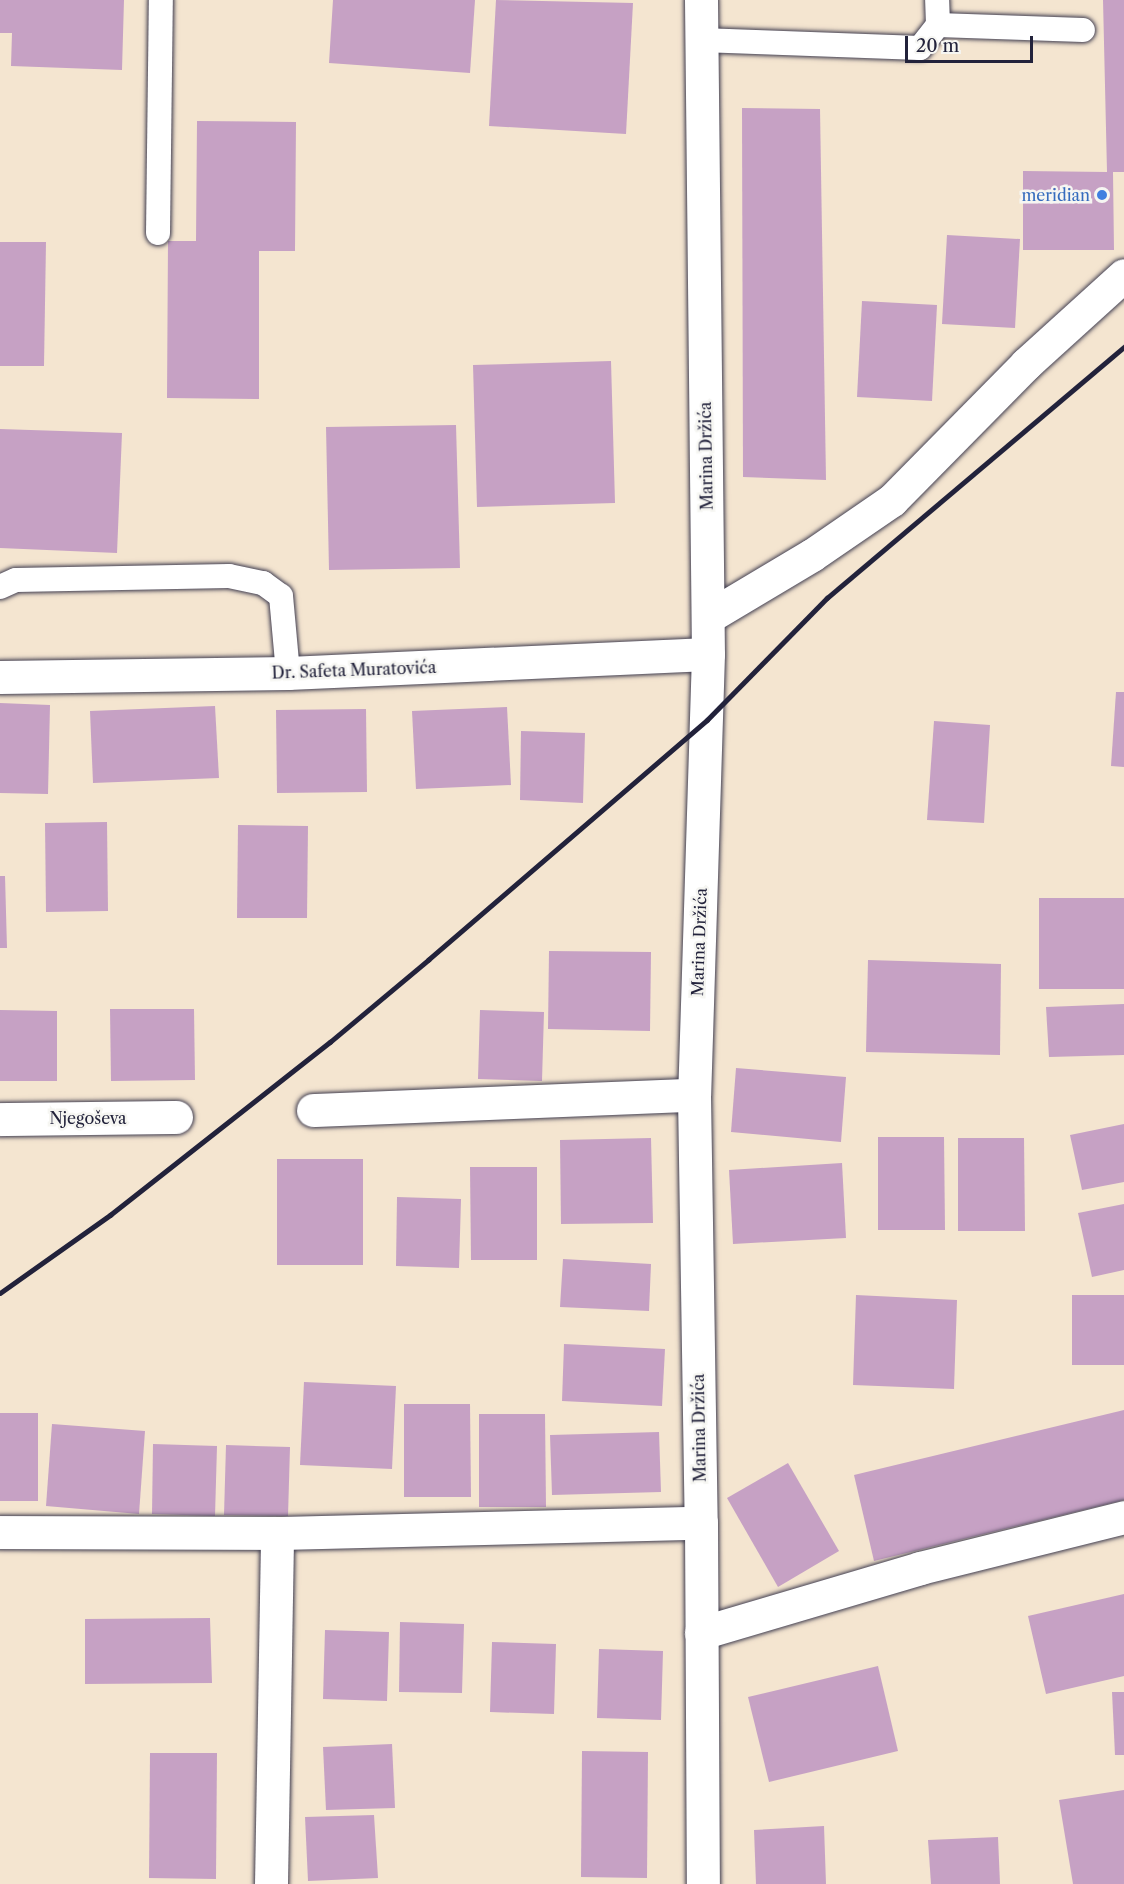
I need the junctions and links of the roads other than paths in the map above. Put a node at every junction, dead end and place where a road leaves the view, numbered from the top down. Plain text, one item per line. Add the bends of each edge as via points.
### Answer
1 (161, 0) edge
2 (700, 0) edge
3 (937, 0) edge
4 (938, 25) junction
5 (1083, 30) dead end
6 (701, 40) junction
7 (158, 233) dead end
8 (1124, 275) edge
9 (0, 587) edge
10 (708, 617) junction
11 (708, 654) junction
12 (288, 673) junction
13 (0, 677) edge
14 (694, 1095) junction
15 (314, 1110) dead end
16 (176, 1118) dead end
17 (0, 1119) edge
18 (1124, 1517) edge
19 (701, 1522) junction
20 (0, 1532) edge
21 (277, 1533) junction
22 (701, 1633) junction
23 (271, 1884) edge
24 (703, 1884) edge

1 - 7 lane
2 - 6 street, Marina Držića
3 - 4 lane
4 - 5 lane
4 - 6 lane via 920,48
6 - 10 street, Marina Držića
8 - 10 street via 1026,364 892,500 812,555
9 - 12 lane via 16,580 229,576 263,583 281,596
10 - 11 street, Marina Držića
11 - 12 street, Dr. Safeta Muratovića
11 - 14 street, Marina Držića
12 - 13 street, Dr. Safeta Muratovića
14 - 15 street
14 - 19 street, Marina Držića
16 - 17 street, Njegoševa
18 - 22 street via 920,1568
19 - 21 street
19 - 22 street, Marina Držića
20 - 21 street
21 - 23 street
22 - 24 street, Marina Držića

